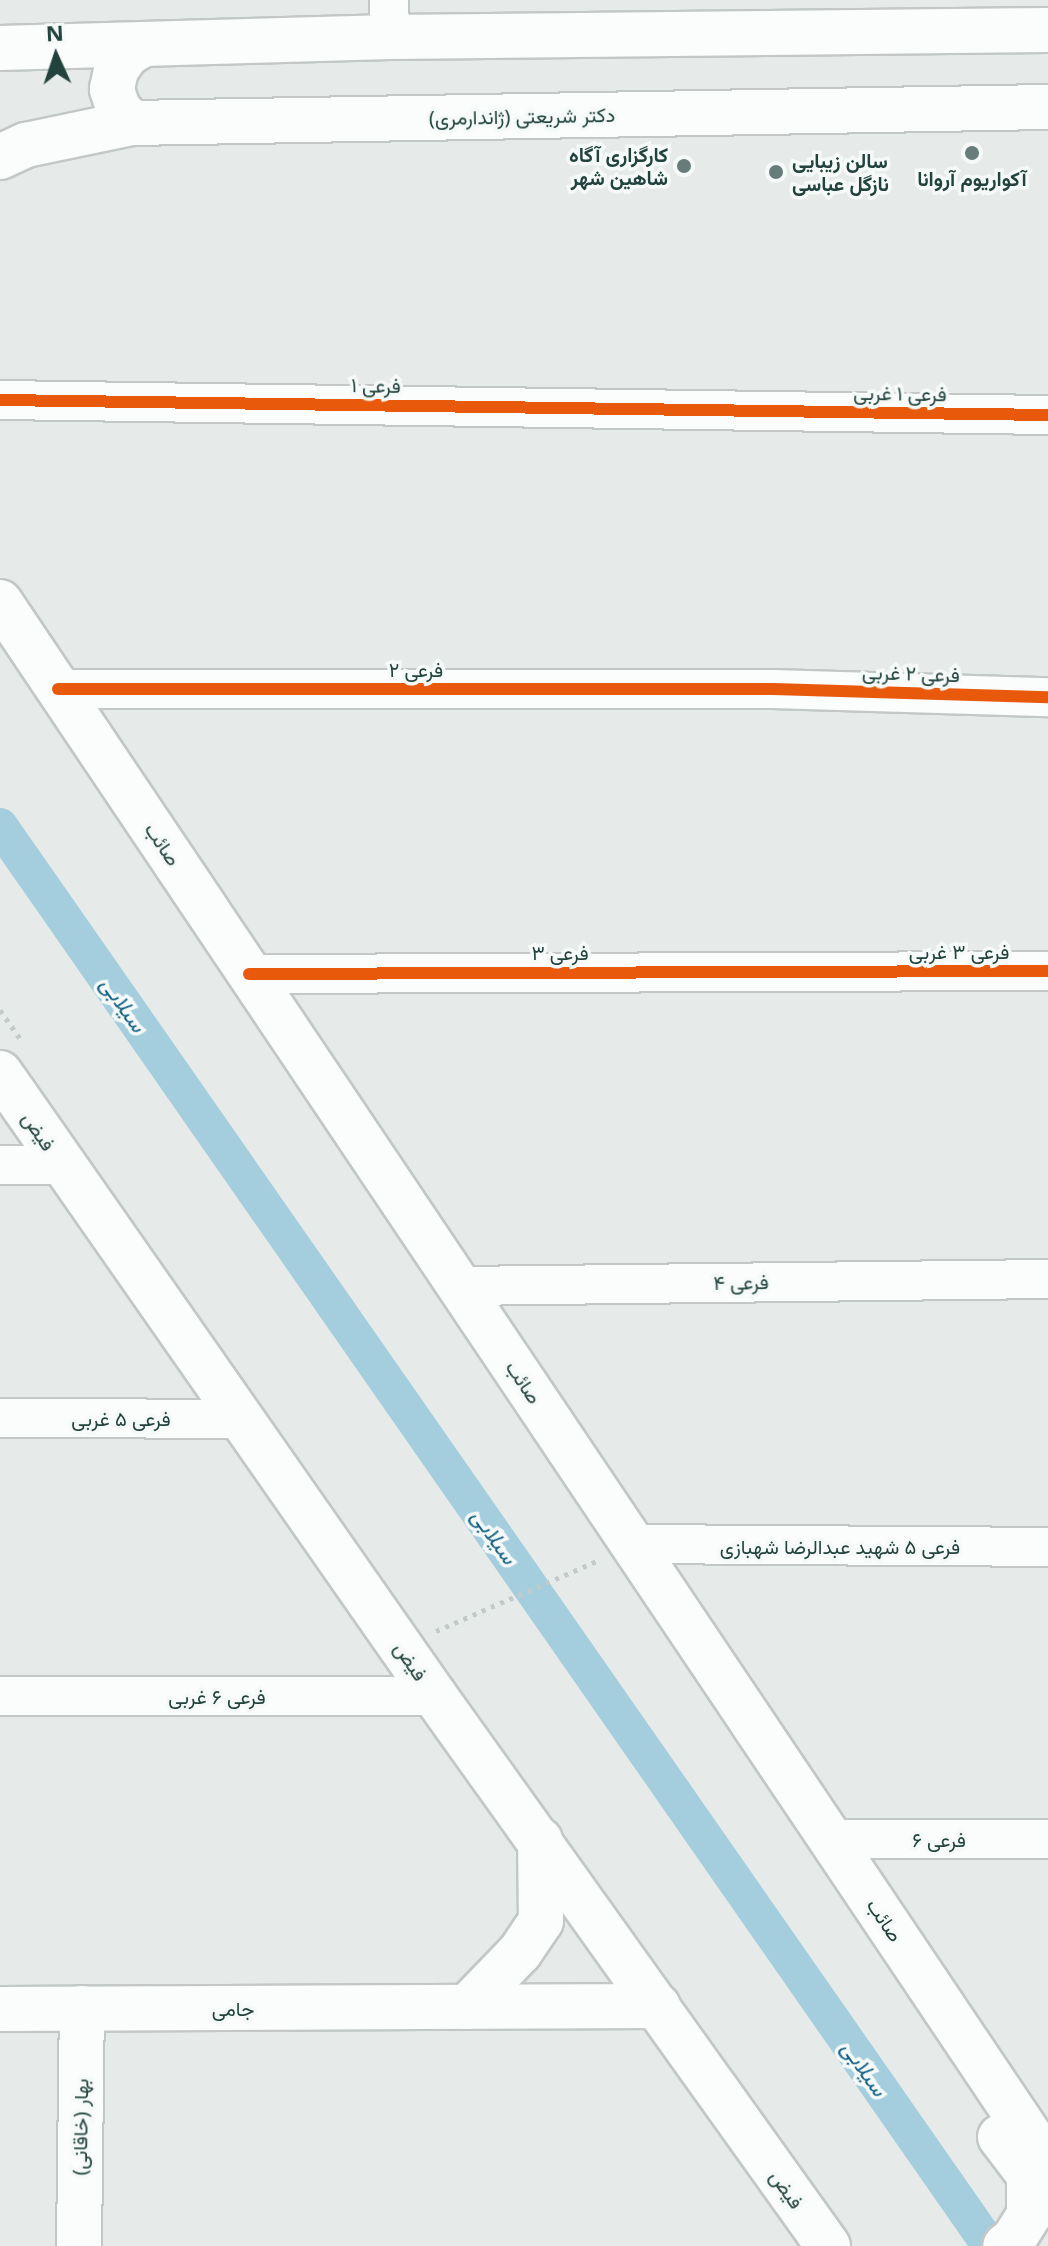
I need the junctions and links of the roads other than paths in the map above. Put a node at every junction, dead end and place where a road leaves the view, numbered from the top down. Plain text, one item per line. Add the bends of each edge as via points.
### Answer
1 (390, 19) edge
2 (1048, 30) edge
3 (144, 44) junction
4 (0, 48) edge
5 (1048, 107) edge
6 (131, 123) junction
7 (0, 157) edge
8 (0, 400) edge
9 (752, 410) joint
10 (1048, 415) edge
11 (0, 602) edge
12 (58, 689) junction
13 (773, 689) joint
14 (1048, 697) edge
15 (871, 971) joint
16 (1048, 971) edge
17 (249, 974) junction
18 (0, 1073) edge
19 (0, 1165) edge
20 (61, 1165) junction
21 (1036, 1279) edge
22 (459, 1286) junction
23 (0, 1418) edge
24 (243, 1419) junction
25 (632, 1544) junction
26 (1048, 1547) edge
27 (0, 1696) edge
28 (435, 1696) junction
29 (831, 1839) junction
30 (1048, 1839) edge
31 (540, 1840) junction
32 (909, 1956) junction
33 (658, 2006) junction
34 (467, 2007) junction
35 (82, 2008) junction
36 (0, 2009) edge
37 (1034, 2121) edge
38 (1048, 2163) edge
39 (816, 2230) edge
40 (1014, 2237) edge
41 (79, 2246) edge
42 (847, 2246) edge

1 - 2 main road
1 - 3 main road
3 - 4 main road
3 - 6 main road via 127,54 112,89 118,108
5 - 6 main road, دکتر شریعتی (ژاندارمری)
6 - 7 main road, دکتر شریعتی (ژاندارمری) via 26,145
8 - 9 street, فرعی ۱
9 - 10 street, فرعی ۱ غربی
11 - 12 main road, صائب
12 - 13 street, فرعی ۲
12 - 17 main road, صائب
13 - 14 street, فرعی ۲ غربی
15 - 16 street, فرعی ۳ غربی
15 - 17 street, فرعی ۳
17 - 22 main road, صائب
18 - 20 main road, فیض
19 - 20 street
20 - 24 main road, فیض
21 - 22 street, فرعی ۴
22 - 25 main road, صائب
23 - 24 street, فرعی ۵ غربی
24 - 28 main road, فیض
25 - 26 street, فرعی ۵ شهید عبدالرضا شهبازی
25 - 29 main road, صائب
27 - 28 street, فرعی ۶ غربی
28 - 31 main road, فیض
29 - 30 street, فرعی ۶
29 - 32 main road, صائب
31 - 33 main road, فیض
31 - 34 main road via 541,1921 520,1952
32 - 37 main road, صائب
32 - 40 main road via 934,2047 1029,2175 1029,2215
33 - 34 main road, جامی
33 - 39 main road, فیض
34 - 35 main road, جامی
35 - 36 main road, جامی
35 - 41 main road, بهار (خاقانی)
37 - 38 main road, صائب
39 - 42 main road, فیض

